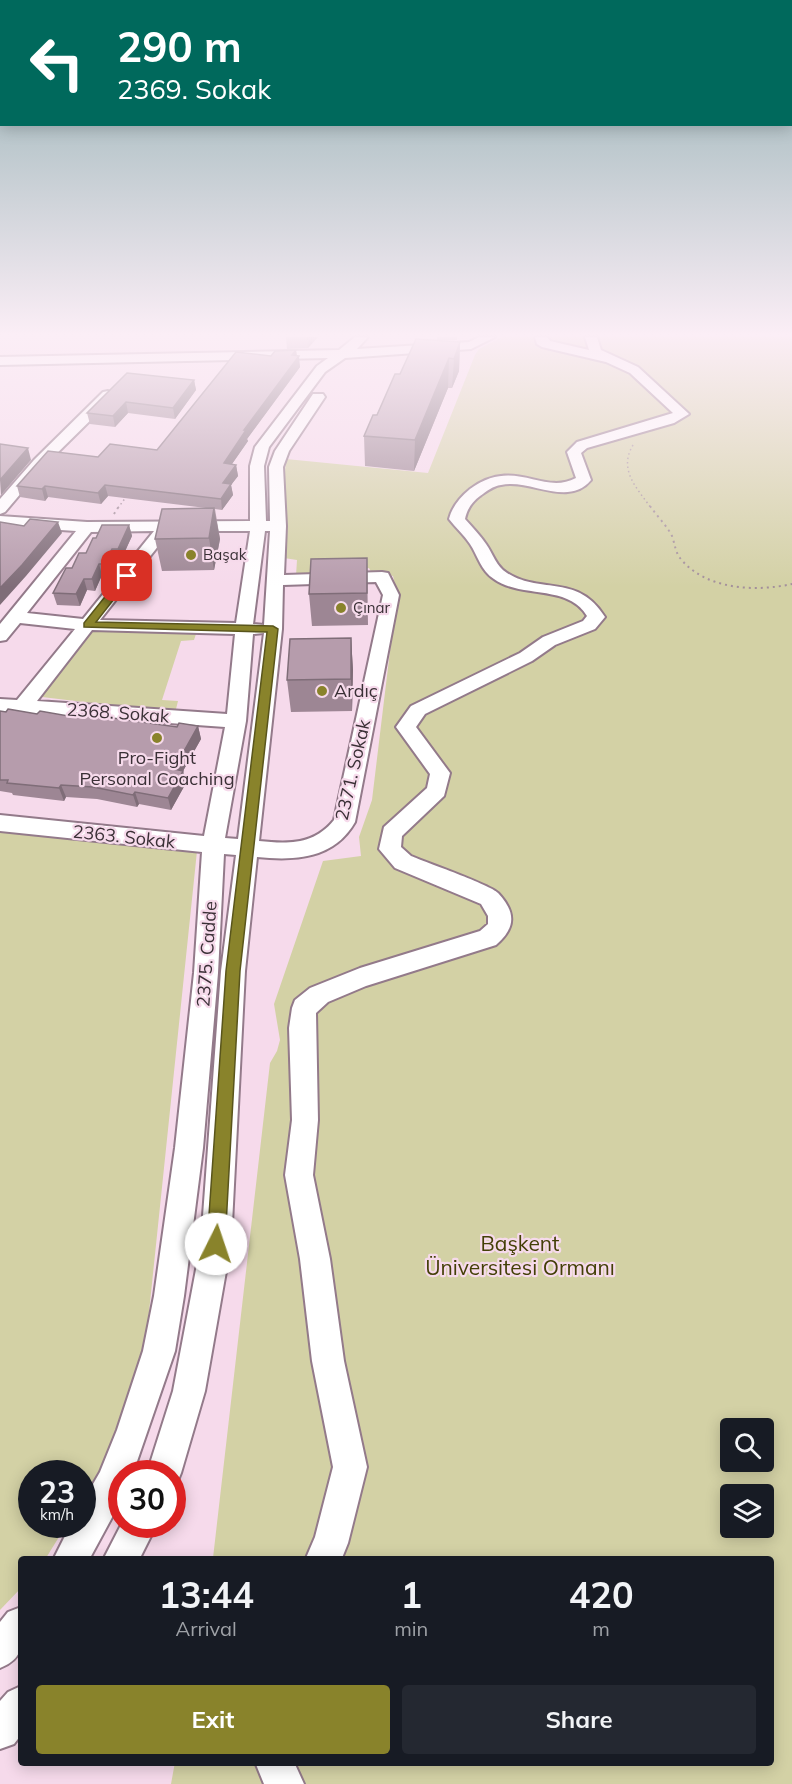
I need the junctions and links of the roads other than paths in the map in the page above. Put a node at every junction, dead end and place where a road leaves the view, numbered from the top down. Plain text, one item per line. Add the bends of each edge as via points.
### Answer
1 (81, 420) edge
2 (283, 420) edge
3 (668, 420) edge
4 (0, 509) edge
5 (0, 521) edge
6 (166, 526) junction
7 (268, 526) junction
8 (87, 527) junction
9 (275, 580) junction
10 (17, 617) junction
11 (88, 625) junction
12 (244, 629) junction
13 (273, 629) junction
14 (0, 636) edge
15 (0, 705) edge
16 (22, 707) junction
17 (236, 721) junction
18 (0, 823) edge
19 (213, 847) junction
20 (247, 848) junction
21 (168, 1460) edge
22 (132, 1538) edge
23 (72, 1556) edge
24 (122, 1556) edge
25 (324, 1556) edge
26 (18, 1629) edge
27 (0, 1650) edge
28 (18, 1709) edge
29 (0, 1730) edge
30 (276, 1766) edge
31 (284, 1784) edge

1 - 4 street
2 - 7 street, 2375. Cadde via 259,453 257,466
3 - 25 street via 582,445 574,452 584,480 577,486 569,489 500,479 479,489 460,508 457,519 476,542 492,572 508,581 583,601 596,617 589,625 549,641 526,657 418,710 406,727 440,773 437,791 392,833 390,849 403,862 489,898 499,915 500,928 488,938 319,995 304,1008 305,1120 299,1175 328,1361 350,1467 331,1543
5 - 8 street
6 - 7 street
6 - 8 street
6 - 11 street
7 - 9 street, 2375. Cadde
7 - 12 street, 2375. Cadde via 248,587
8 - 10 street
9 - 13 street, 2375. Cadde
9 - 20 street, 2371. Sokak via 382,577 391,595 344,822 327,842 312,848 292,852
10 - 11 street
10 - 14 street
11 - 12 street
11 - 16 street
12 - 13 street
12 - 17 street, 2375. Cadde
13 - 20 street, 2375. Cadde
15 - 16 street, 2368. Sokak
16 - 17 street, 2368. Sokak
17 - 19 street, 2375. Cadde
18 - 19 street, 2363. Sokak
19 - 20 street, 2363. Sokak
19 - 23 street, 2375. Cadde via 206,973 189,1148 159,1351 112,1483
20 - 21 street, 2375. Cadde via 233,971 216,1244 189,1391
22 - 24 street
26 - 27 street
28 - 29 street
30 - 31 street

